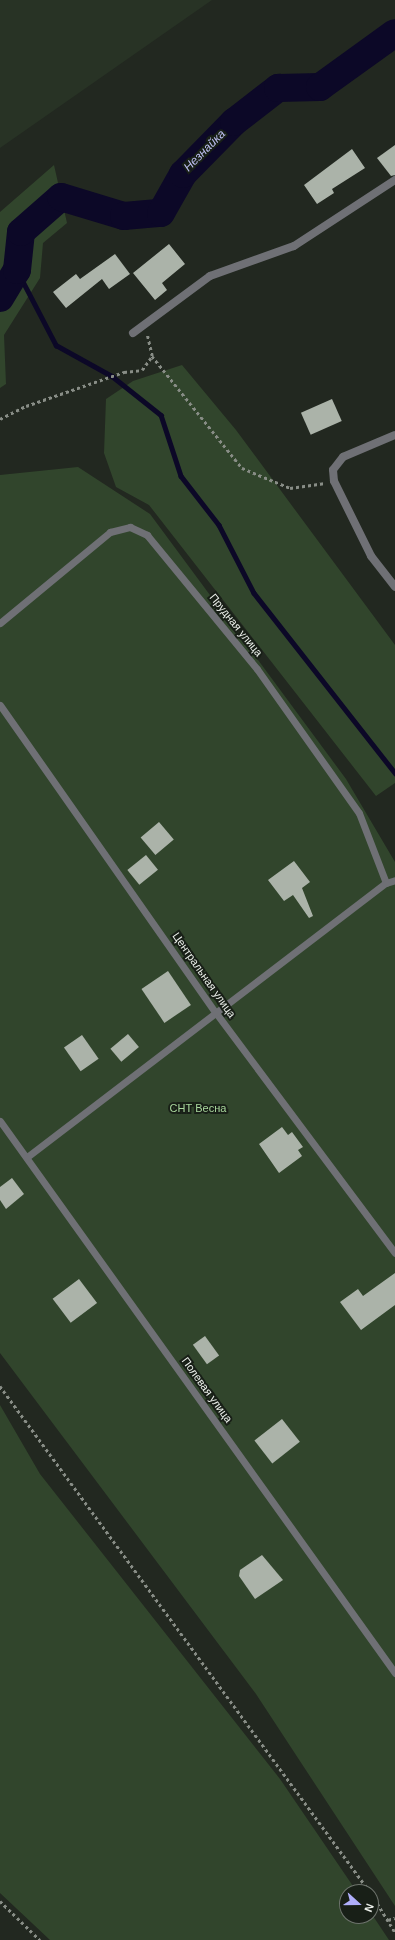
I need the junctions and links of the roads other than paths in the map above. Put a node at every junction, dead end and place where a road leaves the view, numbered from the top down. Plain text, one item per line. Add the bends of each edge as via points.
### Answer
1 (395, 180) edge
2 (133, 332) dead end
3 (395, 435) edge
4 (395, 587) edge
5 (0, 623) edge
6 (0, 705) edge
7 (395, 880) edge
8 (386, 883) junction
9 (216, 1013) junction
10 (0, 1121) edge
11 (27, 1157) junction
12 (395, 1253) edge
13 (395, 1673) edge

1 - 2 street via 294,246 210,276
3 - 4 street via 343,457 333,470 334,481 371,556
5 - 8 lane, Прудная улица via 110,532 130,527 147,534 257,669 359,813
6 - 9 lane, Центральная улица
7 - 8 lane
8 - 9 lane
9 - 11 lane
9 - 12 lane, Центральная улица
10 - 11 lane, Полевая улица
11 - 13 lane, Полевая улица

